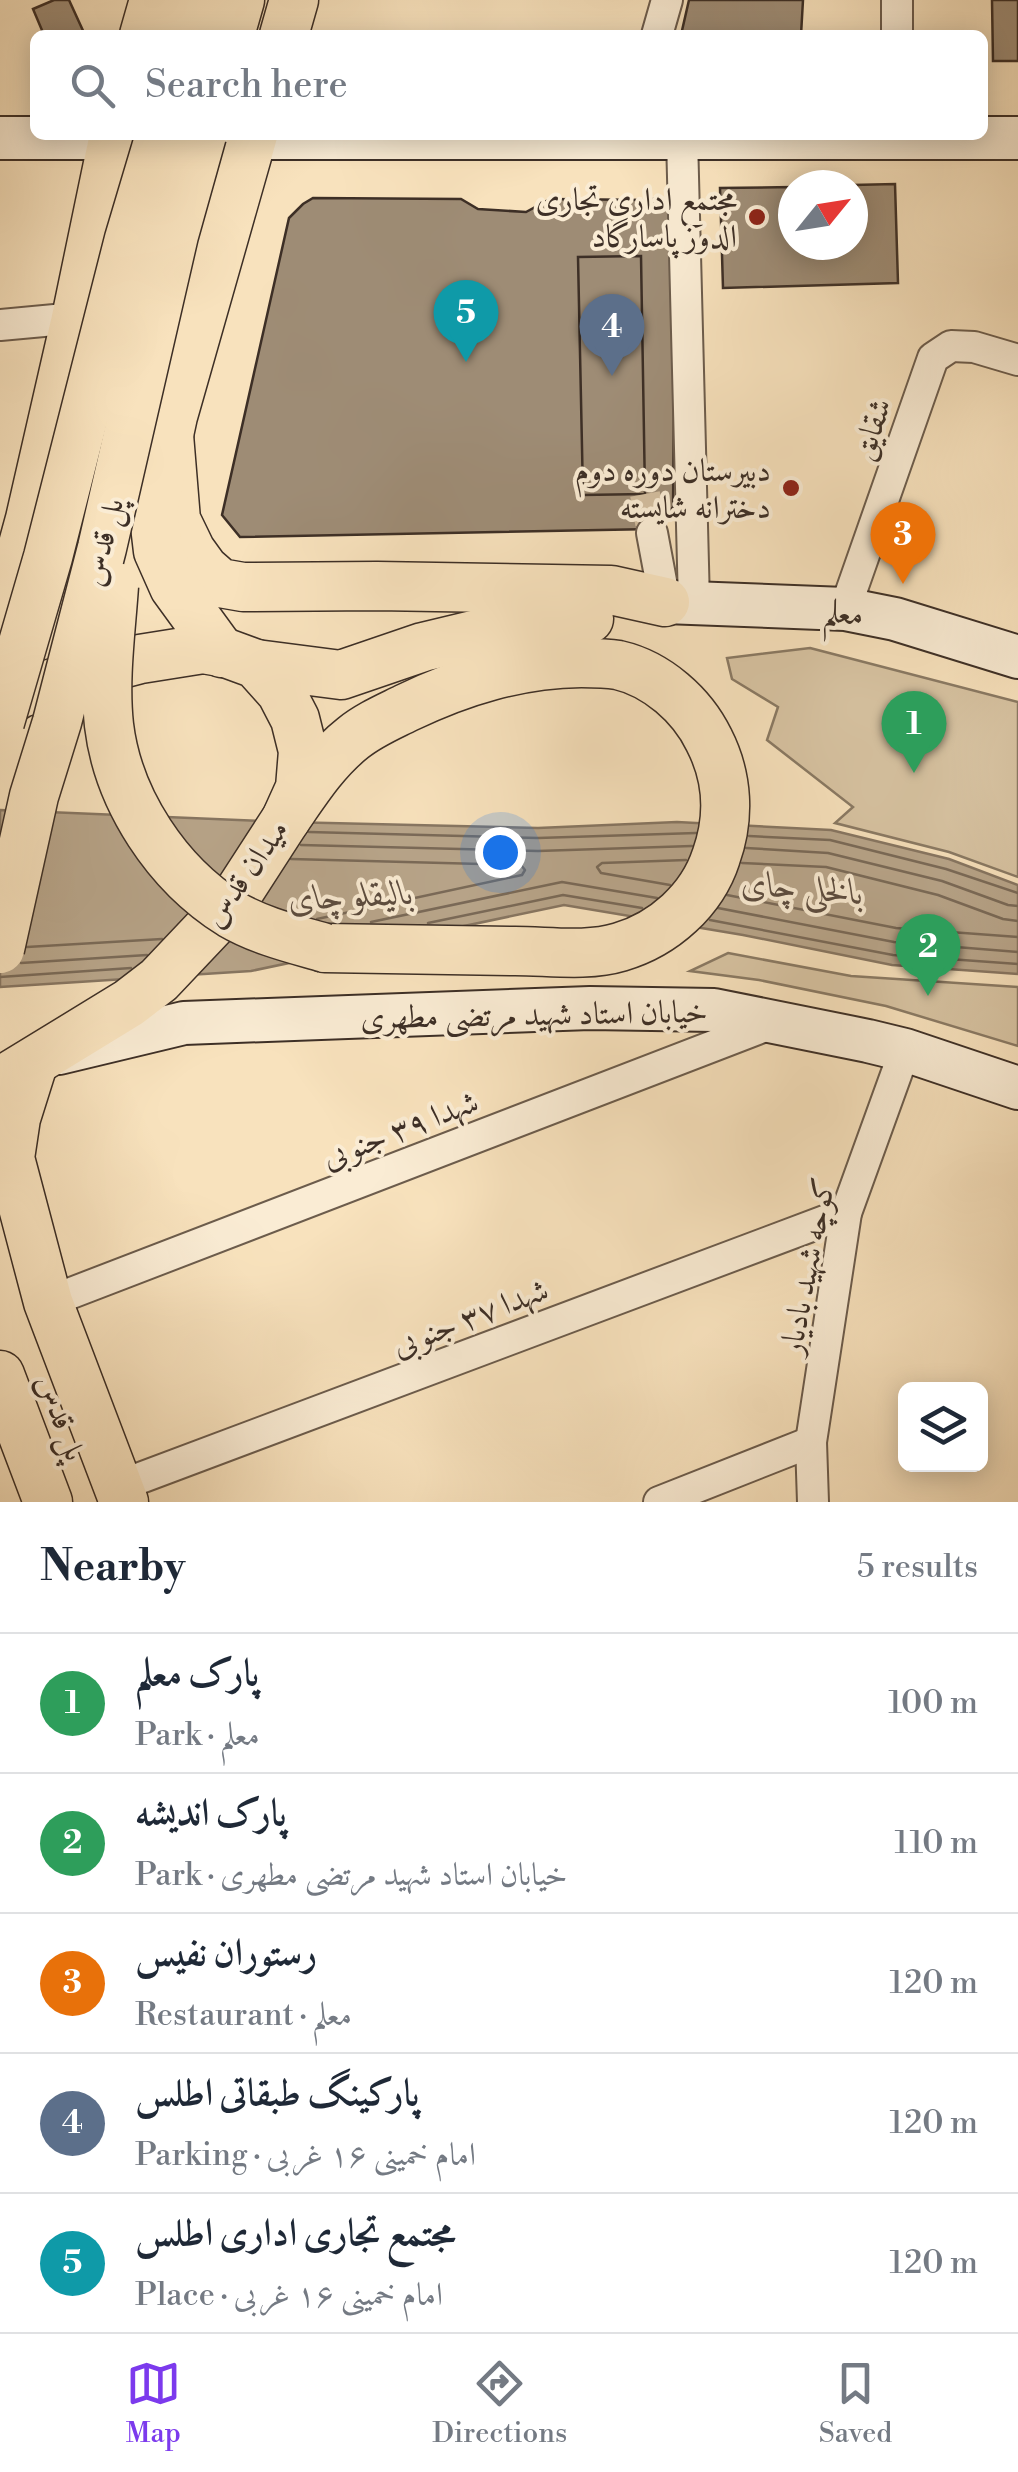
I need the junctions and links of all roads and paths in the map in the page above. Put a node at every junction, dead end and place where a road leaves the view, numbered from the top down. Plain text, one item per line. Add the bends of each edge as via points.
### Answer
1 (154, 0) edge
2 (200, 0) edge
3 (240, 0) edge
4 (294, 0) edge
5 (668, 0) edge
6 (897, 0) edge
7 (145, 30) edge
8 (191, 30) edge
9 (231, 30) edge
10 (285, 30) edge
11 (659, 30) edge
12 (897, 30) edge
13 (0, 138) edge
14 (30, 138) edge
15 (988, 138) edge
16 (1018, 138) edge
17 (128, 140) edge
18 (129, 140) edge
19 (201, 140) edge
20 (252, 140) edge
21 (682, 140) edge
22 (77, 315) junction
23 (0, 325) edge
24 (197, 332) junction
25 (1018, 360) edge
26 (169, 435) junction
27 (120, 467) junction
28 (652, 532) tunnel mouth
29 (6, 584) edge
30 (679, 603) junction
31 (845, 609) junction
32 (0, 629) edge
33 (1018, 657) edge
34 (239, 658) junction
35 (0, 705) edge
36 (0, 722) edge
37 (286, 819) junction
38 (0, 949) edge
39 (777, 1022) junction
40 (904, 1050) junction
41 (26, 1068) edge
42 (1018, 1088) edge
43 (8, 1205) edge
44 (846, 1213) junction
45 (48, 1302) junction
46 (0, 1375) edge
47 (812, 1442) junction
48 (0, 1449) edge
49 (112, 1496) edge
50 (20, 1502) edge
51 (48, 1502) edge
52 (659, 1502) edge
53 (813, 1502) edge

1 - 7 main road
2 - 8 main road
3 - 9 main road
4 - 10 main road
5 - 11 street
6 - 12 street
13 - 14 main road
15 - 16 main road
17 - 22 main road
18 - 36 main road, پل قدس, bridge via 128,239
19 - 27 main road, پل قدس, bridge
20 - 24 main road
21 - 30 street
22 - 23 street
22 - 24 main road via 128,282 166,296
22 - 29 main road via 30,518
24 - 26 main road
25 - 31 street, شقایق via 951,346 933,358
26 - 30 main road via 176,520 191,551 220,582 612,590
26 - 34 main road, میدان قدس via 154,509 158,550 174,586
27 - 37 main road, bridge via 108,676 109,726 123,782 149,833 185,877 232,914 325,948 621,947 665,925 700,890 721,844 726,794 704,730 674,695 618,665 568,663 475,679 366,728 322,768
27 - 38 main road, پل قدس, bridge
28 - 30 street
29 - 32 main road
30 - 31 main road, معلم
30 - 34 main road via 616,618 528,622 341,675
31 - 33 main road, معلم
34 - 35 main road via 203,650 140,659
34 - 37 main road, میدان قدس via 282,692 296,719 304,751 300,788
37 - 41 main road, میدان قدس via 232,904 159,980
39 - 40 main road, خیابان استاد شهید مرتضی مطهری
39 - 41 main road, خیابان استاد شهید مرتضی مطهری via 653,1008 184,1023
39 - 45 street, شهدا ۳۹ جنوبی
40 - 42 main road, خیابان استاد شهید مرتضی مطهری
40 - 44 street, کوچه شهید بادیار
41 - 43 main road
43 - 45 main road
43 - 49 main road, پل قدس via 14,1290
44 - 47 street, کوچه شهید بادیار
44 - 49 street, شهدا ۳۷ جنوبی
45 - 49 main road
46 - 51 main road, پل قدس
47 - 52 street
47 - 53 street, کوچه شهید بادیار
48 - 50 main road

